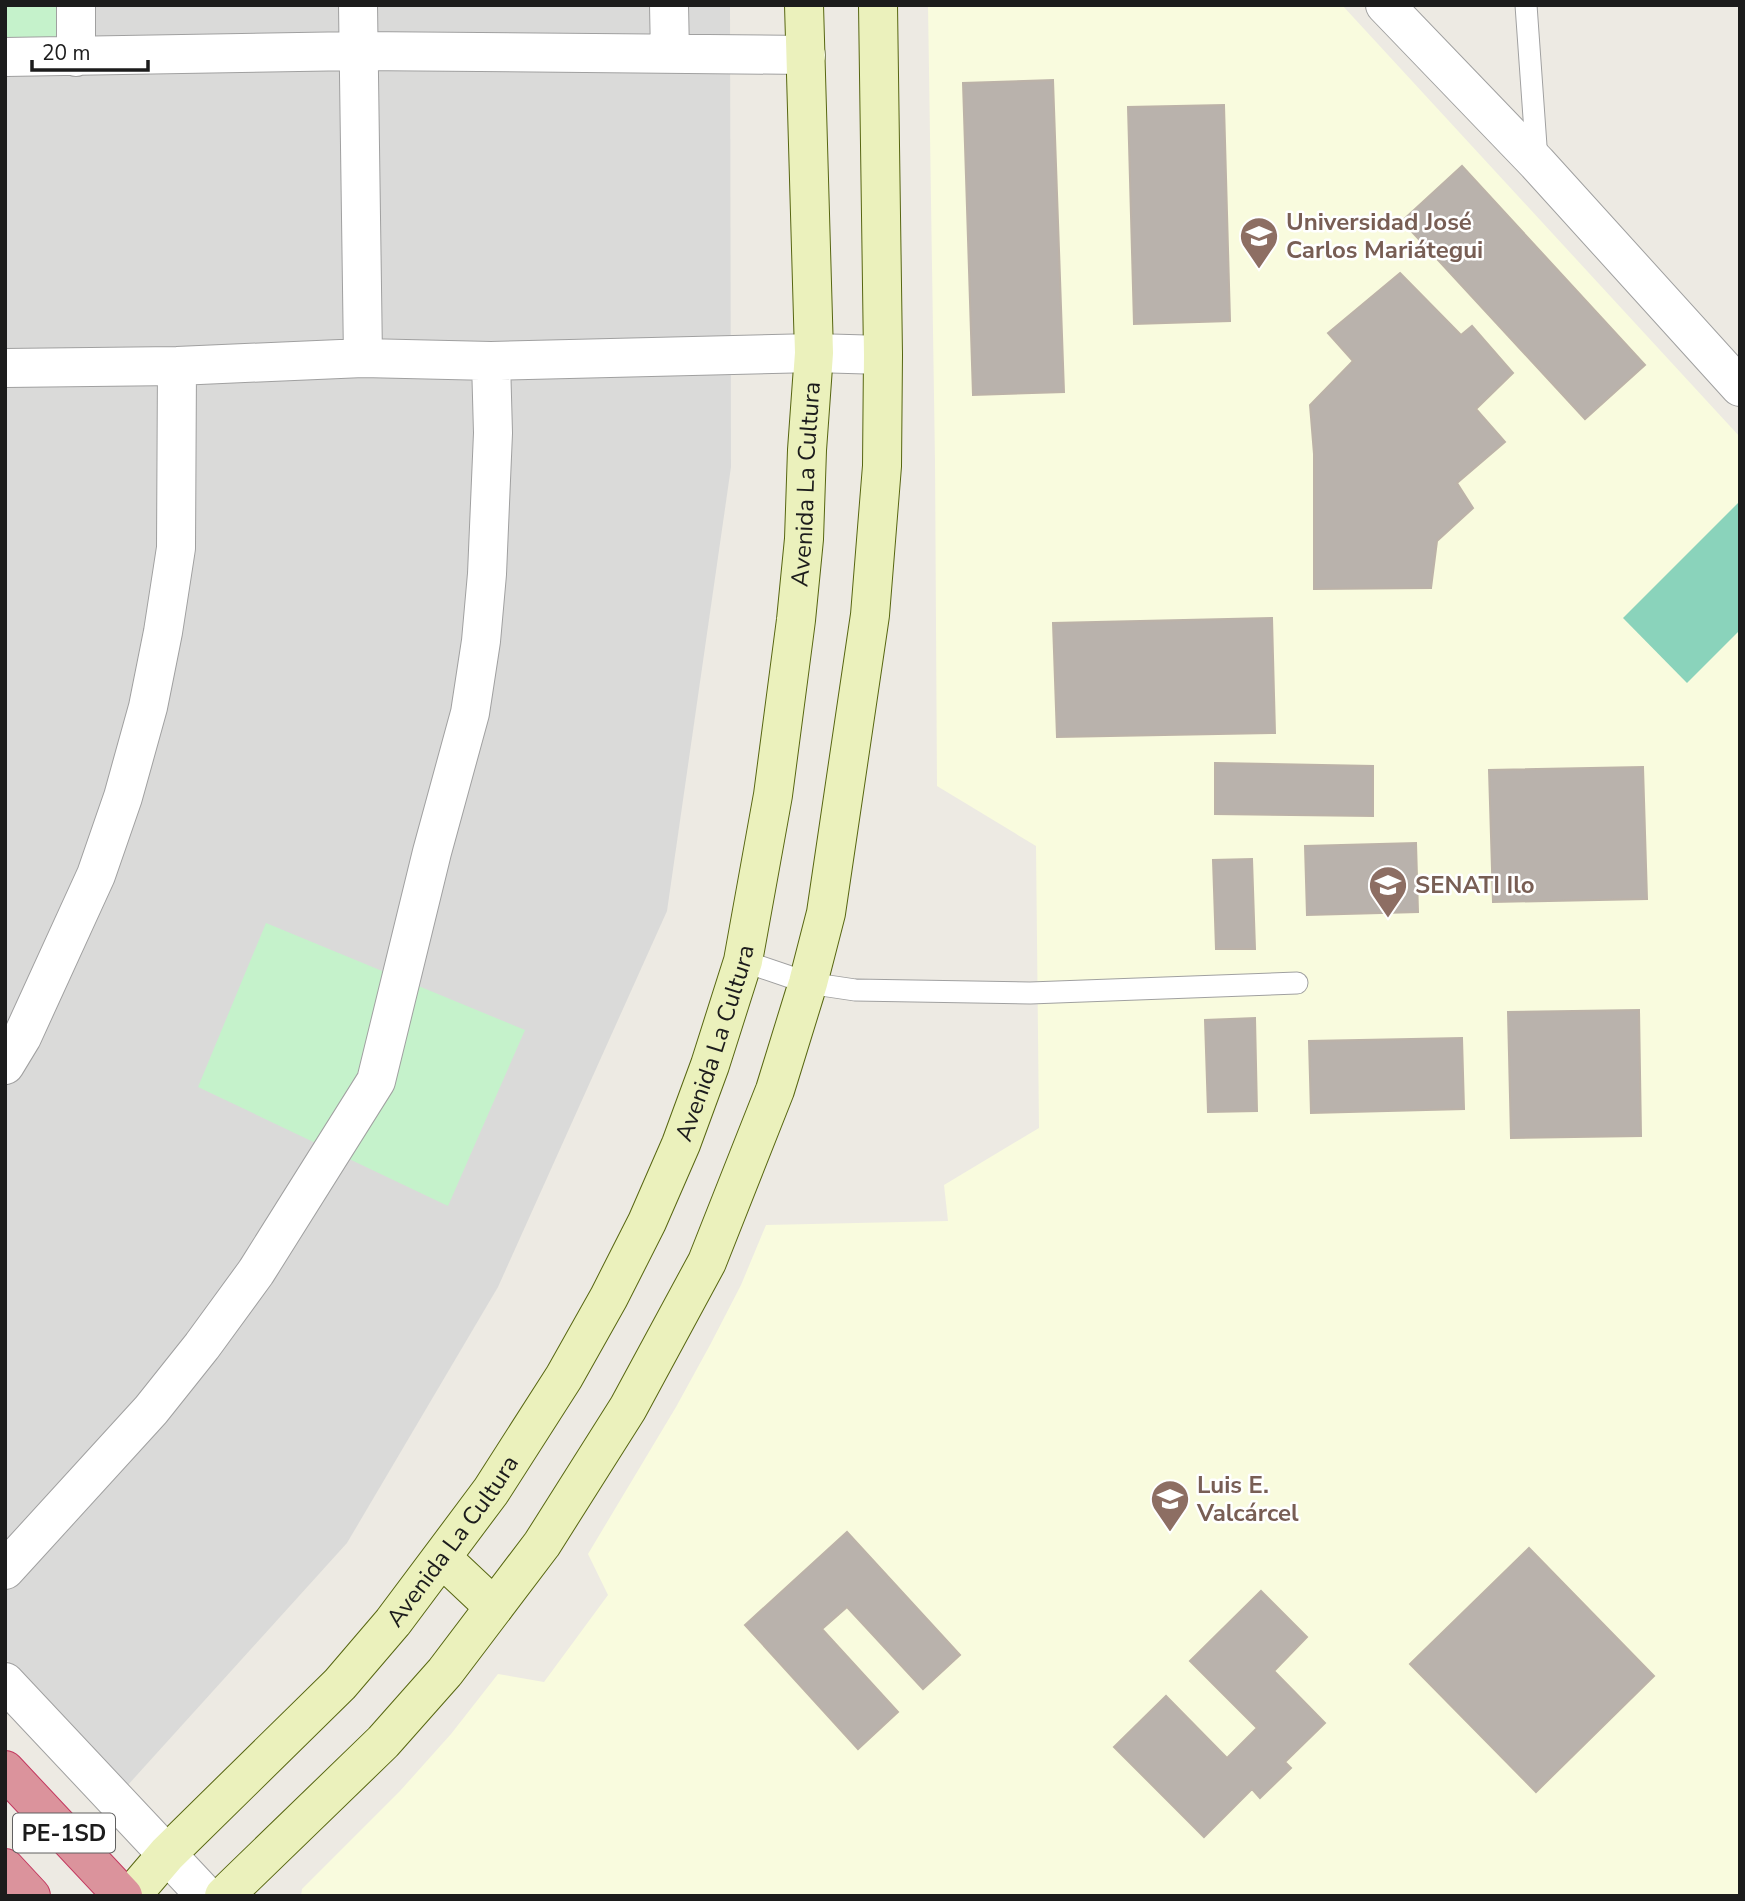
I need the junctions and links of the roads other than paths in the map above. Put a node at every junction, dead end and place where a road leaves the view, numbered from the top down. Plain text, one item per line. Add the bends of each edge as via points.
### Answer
1 (76, 5) edge
2 (358, 5) edge
3 (669, 5) edge
4 (804, 5) edge
5 (878, 5) edge
6 (1385, 5) edge
7 (1526, 5) edge
8 (358, 51) junction
9 (670, 54) junction
10 (806, 55) junction
11 (5, 57) edge
12 (76, 57) junction
13 (1537, 163) junction
14 (814, 353) junction
15 (883, 355) junction
16 (363, 358) junction
17 (491, 362) junction
18 (177, 366) junction
19 (5, 368) edge
20 (1740, 387) edge
21 (743, 961) junction
22 (808, 983) junction
23 (1297, 983) dead end
24 (5, 1065) edge
25 (442, 1558) junction
26 (5, 1570) edge
27 (494, 1607) junction
28 (5, 1682) edge
29 (5, 1770) edge
30 (167, 1854) junction
31 (5, 1868) edge
32 (31, 1896) edge
33 (123, 1896) edge
34 (131, 1896) edge
35 (206, 1896) edge
36 (223, 1896) edge

1 - 12 street
2 - 8 street
3 - 9 street
4 - 10 street, Avenida La Cultura
5 - 15 street
6 - 13 street
7 - 13 lane
8 - 9 street
8 - 12 street
8 - 16 street
9 - 10 street
10 - 14 street, Avenida La Cultura
11 - 12 street
13 - 20 street
14 - 15 street
14 - 17 street
14 - 21 street, Avenida La Cultura via 796,620 773,795
15 - 22 street via 882,466 870,615 826,913
16 - 17 street
16 - 18 street
17 - 26 street via 487,574 470,713 376,1081 256,1272 202,1346
18 - 19 street
18 - 24 street via 176,548 148,707 96,875
21 - 22 lane
21 - 25 street, Avenida La Cultura via 681,1144 647,1222 564,1377
22 - 23 lane via 855,990 1030,993
22 - 27 street via 775,1090 707,1262 628,1408 542,1544
25 - 27 street
25 - 30 street, Avenida La Cultura via 340,1684
27 - 36 street via 383,1742
28 - 30 street
29 - 33 highway, PE-1SD
30 - 34 street, Avenida La Cultura
30 - 35 street
31 - 32 highway, PE-1SD

